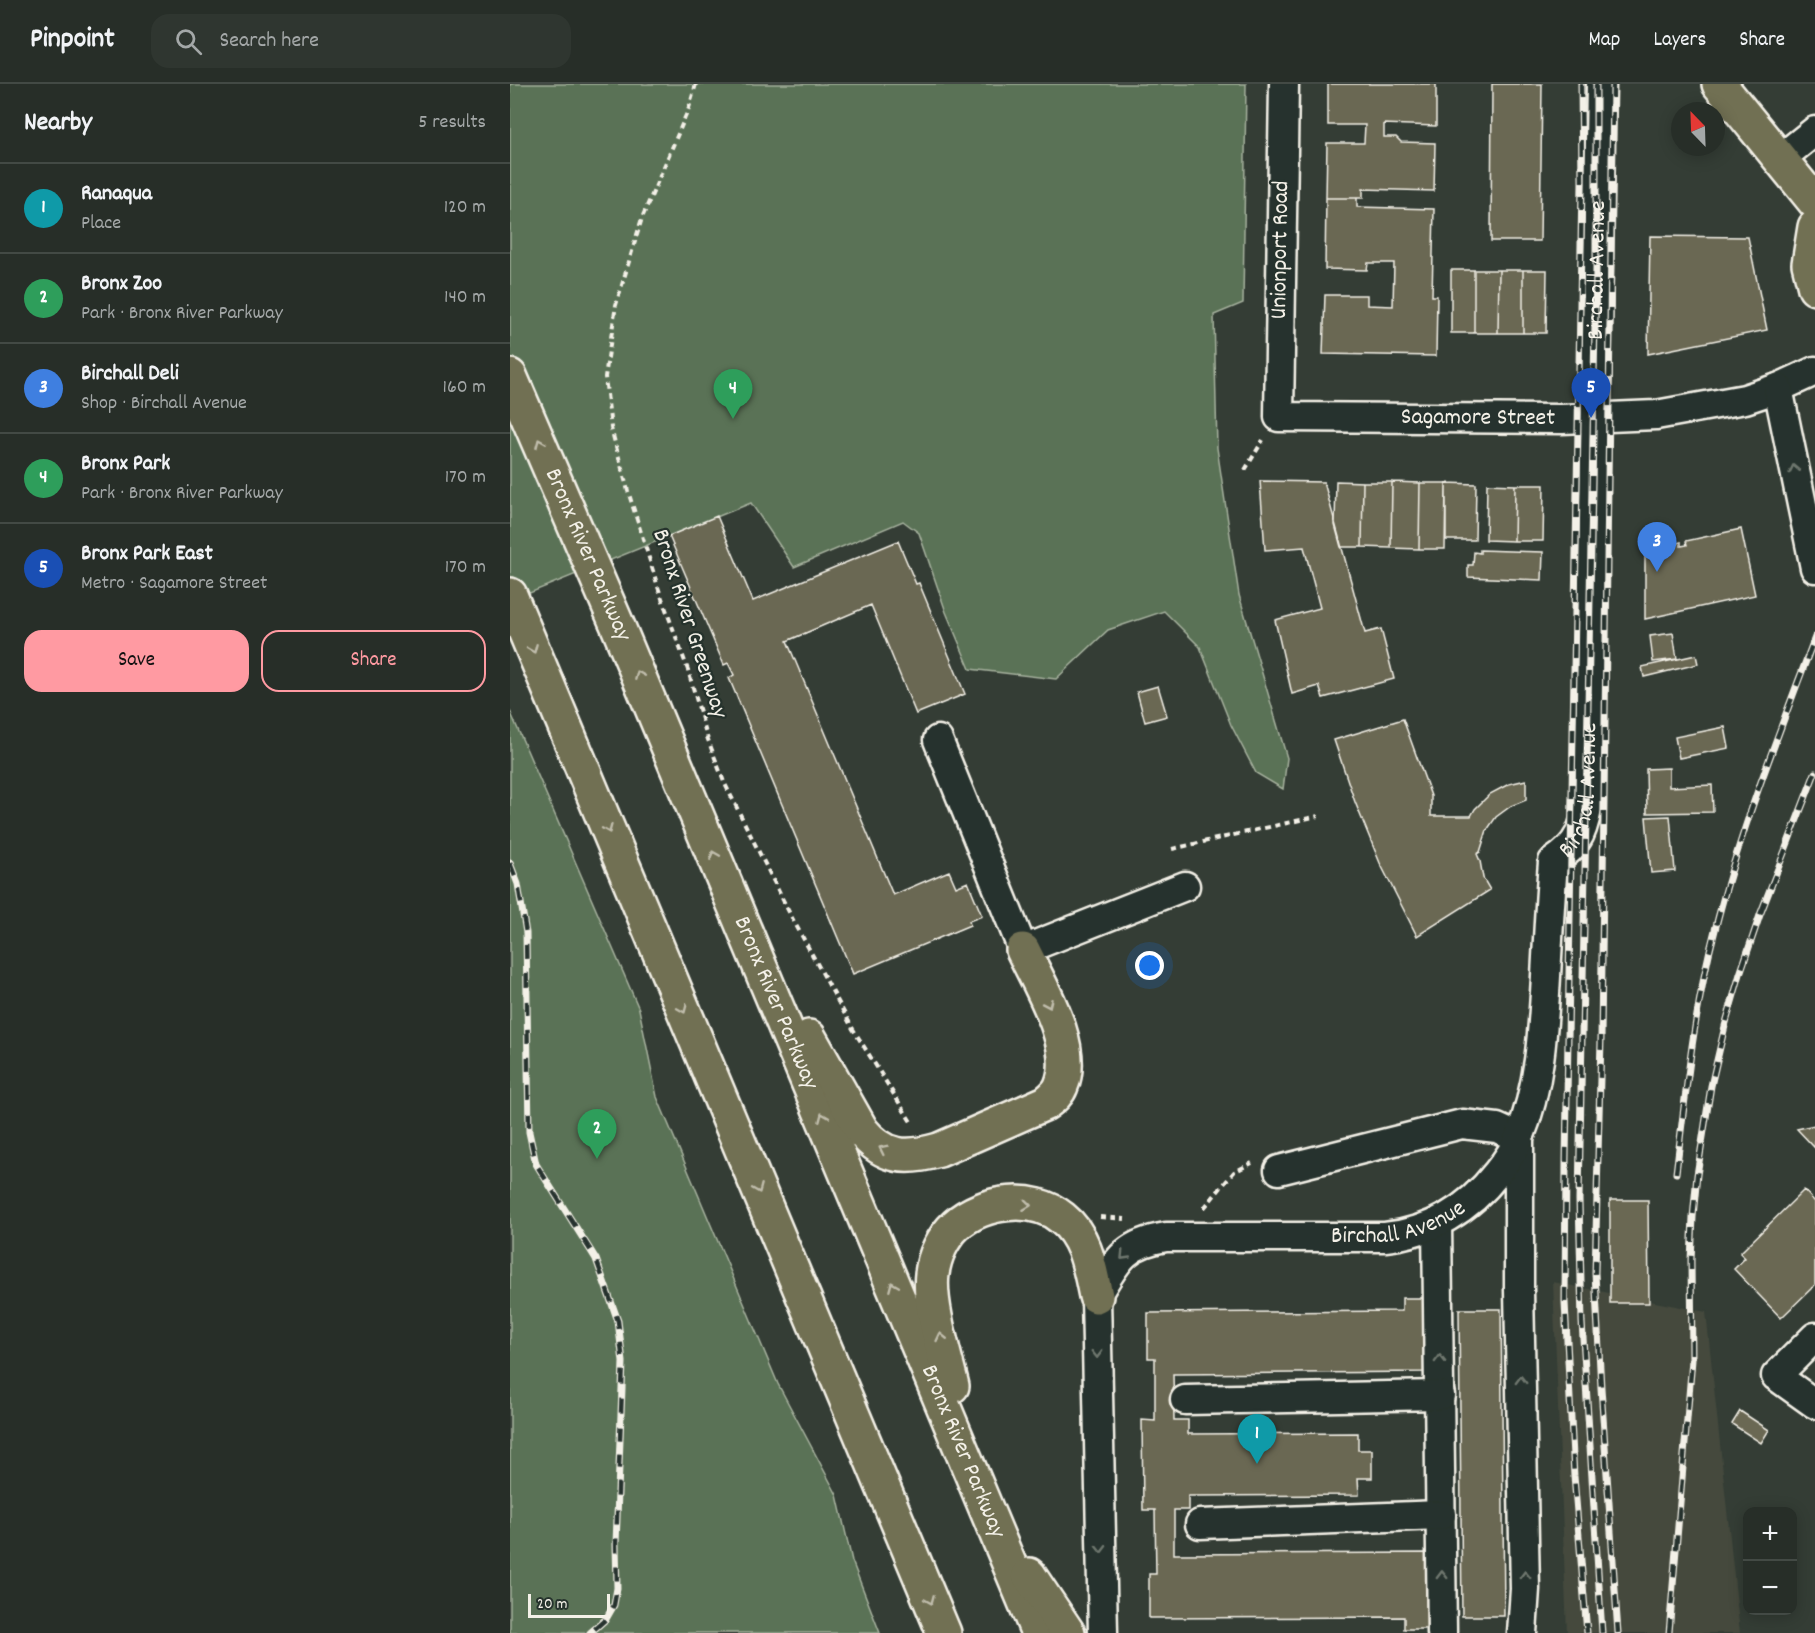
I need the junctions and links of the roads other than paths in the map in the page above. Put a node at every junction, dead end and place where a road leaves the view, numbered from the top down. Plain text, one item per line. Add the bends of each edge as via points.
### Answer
1 (1284, 84) edge
2 (1601, 84) edge
3 (1719, 84) edge
4 (1815, 131) edge
5 (1780, 159) junction
6 (1815, 202) edge
7 (1815, 227) edge
8 (1815, 288) edge
9 (1815, 370) edge
10 (510, 376) edge
11 (1778, 388) junction
12 (1279, 417) joint
13 (1596, 418) junction
14 (1815, 568) edge
15 (510, 595) edge
16 (938, 740) dead end
17 (1185, 886) dead end
18 (737, 909) junction
19 (1023, 950) junction
20 (1519, 1138) junction
21 (1268, 1165) road end
22 (1437, 1222) junction
23 (1096, 1296) junction
24 (1815, 1337) edge
25 (1440, 1395) junction
26 (1185, 1400) dead end
27 (1815, 1404) edge
28 (973, 1476) junction
29 (1441, 1515) junction
30 (992, 1522) junction
31 (1200, 1524) dead end
32 (944, 1633) edge
33 (1038, 1633) edge
34 (1068, 1633) edge
35 (1103, 1633) edge
36 (1442, 1633) edge
37 (1522, 1633) edge

1 - 12 street, Unionport Road
2 - 13 street, Birchall Avenue
3 - 5 main road
4 - 5 street
5 - 6 main road
7 - 8 main road via 1809,264
9 - 11 street, Sagamore Street
18 -> 10 main road, Bronx River Parkway
11 - 13 street, Sagamore Street via 1723,404 1656,415
14 -> 11 street
12 - 13 street, Sagamore Street
13 - 20 street, Birchall Avenue via 1589,796 1582,833 1553,862 1540,1057
15 -> 32 main road
16 - 19 street
17 - 19 street
19 -> 18 main road via 1061,1038 1065,1064 1058,1092 1046,1102 939,1150 923,1155 896,1155 873,1144 862,1131
28 -> 18 main road, Bronx River Parkway
20 - 21 street via 1497,1128 1462,1124
20 - 22 street, Birchall Avenue via 1511,1155 1478,1196
37 -> 20 street via 1525,1589
22 -> 23 street, Birchall Avenue via 1404,1235 1385,1237 1166,1237 1144,1241 1122,1256
25 -> 22 street
28 -> 23 main road via 933,1303 932,1274 945,1238 967,1217 994,1206 1037,1206 1062,1218 1079,1238
23 -> 35 street
24 - 27 street via 1776,1376
25 - 26 street
25 - 29 street
28 - 30 main road, Bronx River Parkway
29 - 31 street
36 -> 29 street
30 - 33 main road, Bronx River Parkway
30 - 34 main road

